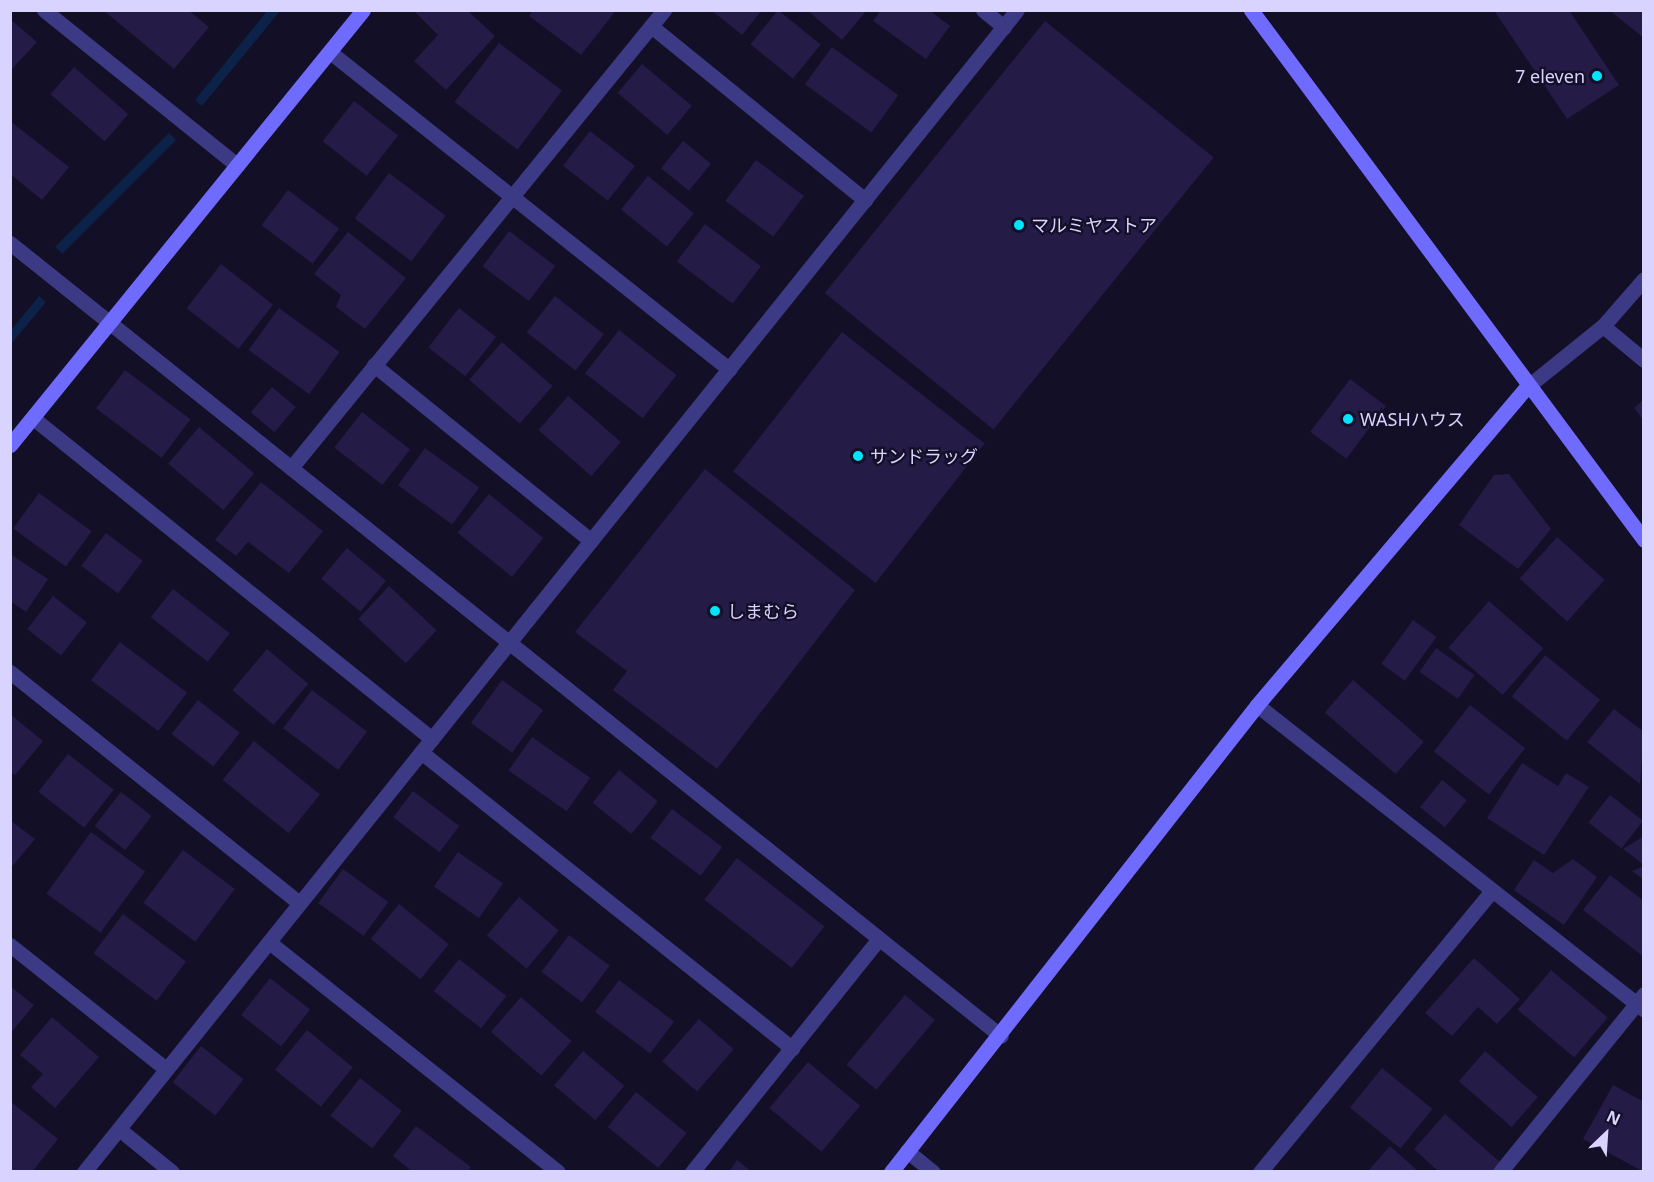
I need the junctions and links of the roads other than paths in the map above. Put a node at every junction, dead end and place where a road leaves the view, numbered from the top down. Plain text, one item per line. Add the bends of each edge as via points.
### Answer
1 (44, 10) edge
2 (363, 10) edge
3 (664, 10) edge
4 (982, 10) edge
5 (1017, 10) edge
6 (1251, 10) edge
7 (651, 26) junction
8 (1004, 27) junction
9 (330, 52) junction
10 (237, 165) junction
11 (512, 197) junction
12 (865, 200) junction
13 (10, 243) edge
14 (1644, 279) edge
15 (110, 324) junction
16 (1603, 326) junction
17 (1644, 360) edge
18 (375, 365) junction
19 (729, 369) junction
20 (1527, 387) junction
21 (33, 418) junction
22 (10, 445) edge
23 (291, 468) junction
24 (1644, 540) edge
25 (591, 541) junction
26 (509, 643) junction
27 (10, 672) edge
28 (1257, 705) junction
29 (432, 739) junction
30 (421, 752) junction
31 (1491, 892) junction
32 (299, 903) junction
33 (879, 939) junction
34 (269, 942) junction
35 (10, 945) edge
36 (1641, 1003) edge
37 (1001, 1036) junction
38 (792, 1048) junction
39 (166, 1069) junction
40 (118, 1129) junction
41 (908, 1151) junction
42 (84, 1172) edge
43 (172, 1172) edge
44 (558, 1172) edge
45 (692, 1172) edge
46 (891, 1172) edge
47 (933, 1172) edge
48 (1260, 1172) edge
49 (1500, 1172) edge

1 - 10 street
2 - 9 street
3 - 7 street
4 - 8 street
5 - 8 street
6 - 20 street
7 - 11 street
7 - 12 street
8 - 12 street
9 - 10 street
9 - 11 street
10 - 15 street
11 - 18 street
11 - 19 street
12 - 19 street
13 - 15 street
14 - 16 street
15 - 21 street
15 - 23 street
16 - 17 street
16 - 20 street
18 - 23 street
18 - 25 street
19 - 25 street
20 - 24 street
20 - 28 street
21 - 22 street
21 - 29 street
23 - 26 street
25 - 26 street
26 - 29 street
26 - 33 street
27 - 32 street
28 - 31 street
28 - 37 street
29 - 30 street
30 - 32 street
30 - 38 street
31 - 36 street
31 - 48 street
32 - 34 street
33 - 37 street
33 - 38 street
34 - 39 street
34 - 44 street
35 - 39 street
36 - 49 street
37 - 41 street
38 - 45 street
39 - 40 street
40 - 42 street
40 - 43 street
41 - 46 street
41 - 47 street

